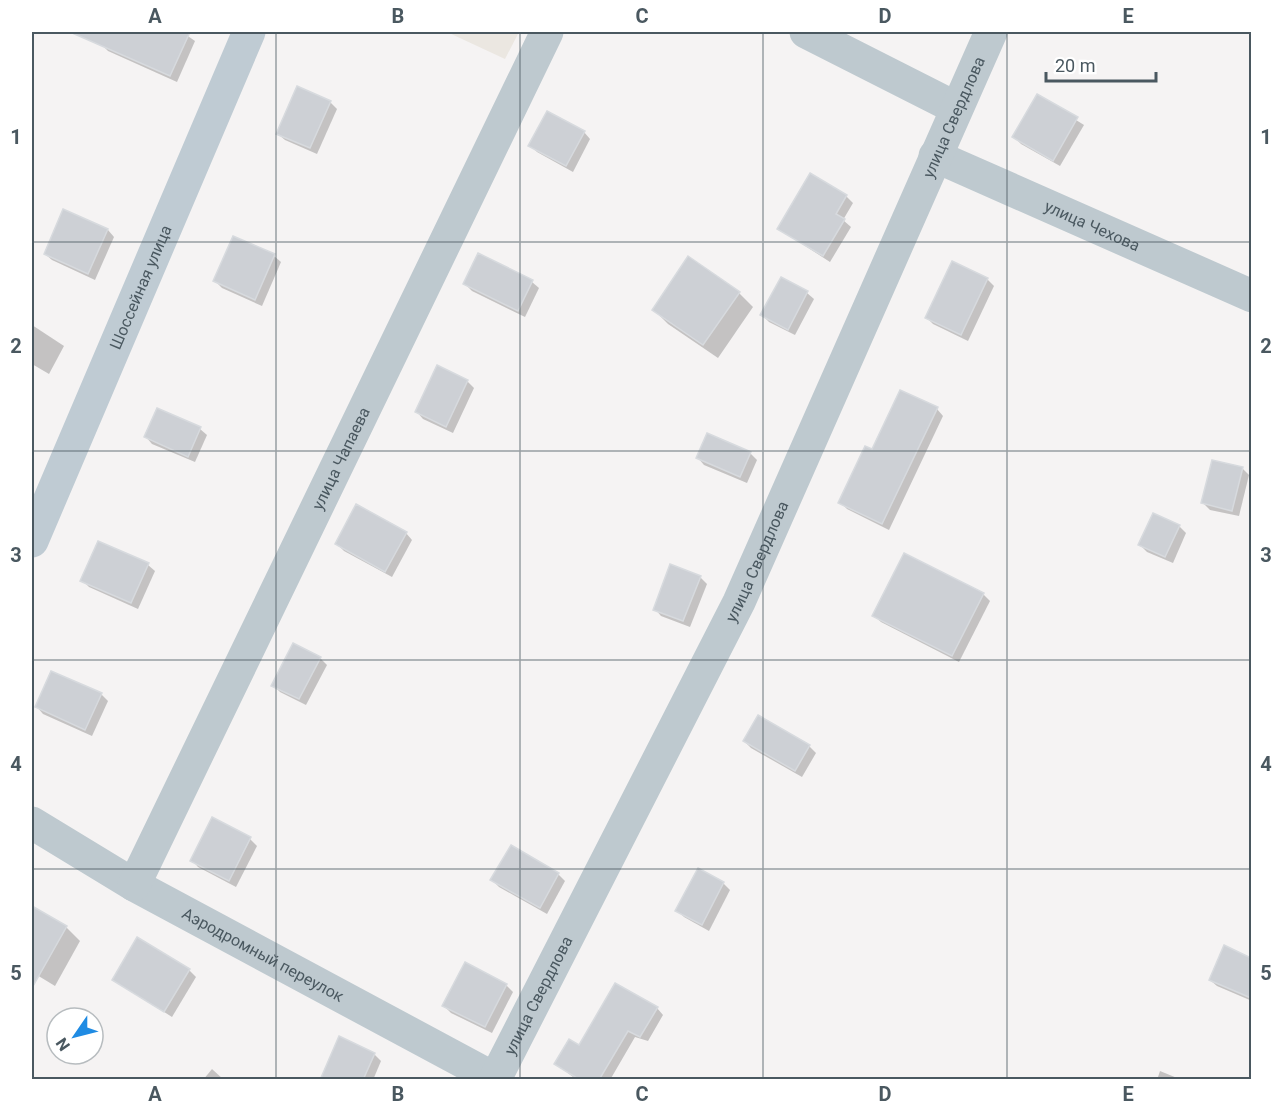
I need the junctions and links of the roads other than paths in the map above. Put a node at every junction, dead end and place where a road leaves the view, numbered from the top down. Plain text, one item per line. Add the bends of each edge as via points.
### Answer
1 (249, 32) edge
2 (547, 32) edge
3 (806, 32) edge
4 (990, 32) edge
5 (956, 108) junction
6 (935, 156) junction
7 (1251, 296) edge
8 (32, 541) edge
9 (32, 823) edge
10 (135, 885) junction
11 (496, 1079) edge

1 - 8 main road, Шоссейная улица
2 - 10 street, улица Чапаева
3 - 5 street
4 - 5 street, улица Свердлова
5 - 6 street, улица Свердлова
6 - 7 street, улица Чехова
6 - 11 street, улица Свердлова via 739,602
9 - 10 street, Аэродромный переулок
10 - 11 street, Аэродромный переулок

